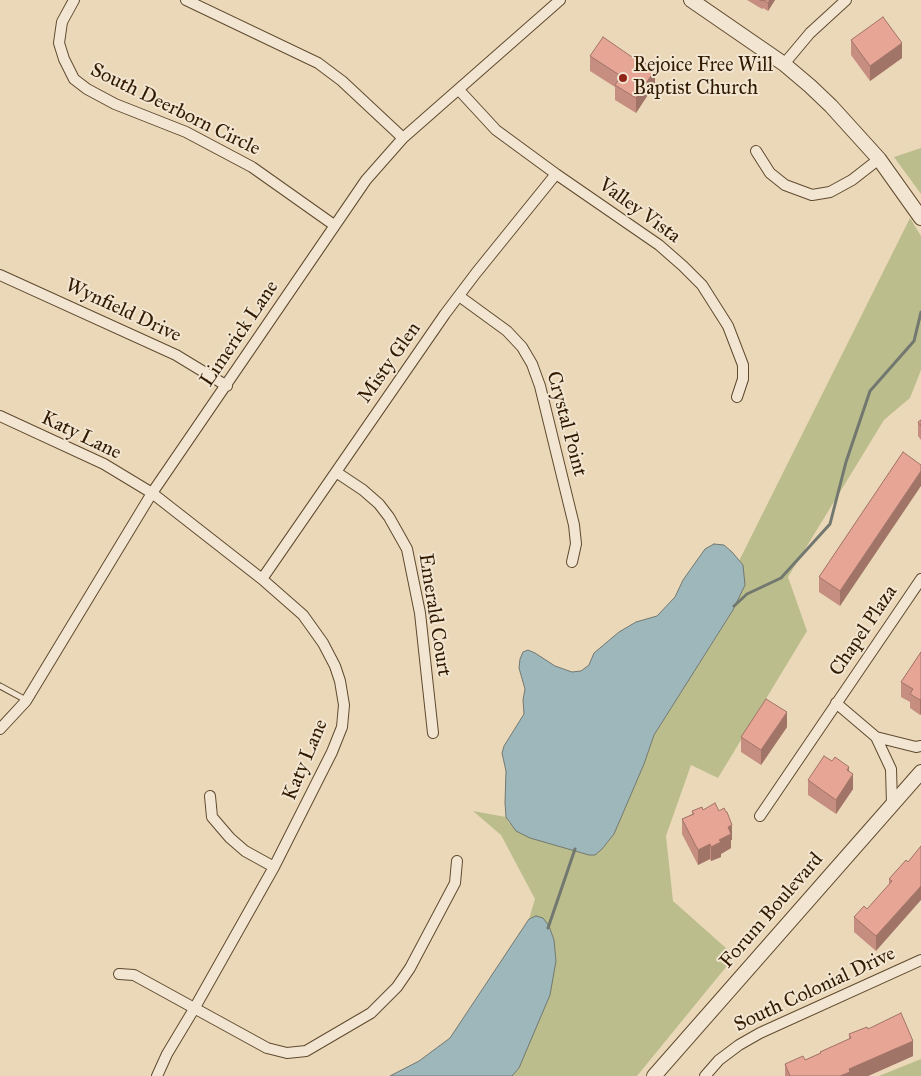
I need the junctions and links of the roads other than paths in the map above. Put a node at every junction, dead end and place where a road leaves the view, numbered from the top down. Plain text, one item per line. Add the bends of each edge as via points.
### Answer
1 (74, 0) edge
2 (186, 0) edge
3 (560, 0) edge
4 (691, 0) edge
5 (846, 0) edge
6 (784, 64) junction
7 (459, 90) junction
8 (403, 138) junction
9 (756, 151) dead end
10 (879, 159) junction
11 (556, 174) junction
12 (921, 218) edge
13 (334, 225) junction
14 (0, 275) edge
15 (459, 296) junction
16 (227, 386) junction
17 (737, 397) dead end
18 (0, 416) edge
19 (336, 472) junction
20 (152, 493) junction
21 (572, 562) dead end
22 (262, 579) junction
23 (921, 579) edge
24 (0, 686) edge
25 (26, 700) junction
26 (836, 702) junction
27 (0, 729) edge
28 (433, 733) dead end
29 (876, 737) junction
30 (921, 746) edge
31 (921, 772) edge
32 (210, 796) dead end
33 (892, 804) junction
34 (760, 816) dead end
35 (457, 861) dead end
36 (274, 867) junction
37 (921, 960) edge
38 (119, 974) dead end
39 (194, 1009) junction
40 (157, 1076) edge
41 (654, 1076) edge
42 (705, 1076) edge

1 - 13 street, South Deerborn Circle via 62,22 59,43 74,79 115,104 186,132 252,167
2 - 8 street via 318,63
3 - 7 street, Limerick Lane
4 - 6 street
5 - 6 street via 810,33
6 - 10 street via 831,106
7 - 8 street, Limerick Lane
7 - 11 street, Valley Vista via 496,130
8 - 13 street, Limerick Lane via 366,180
9 - 10 street via 770,173 786,185 812,195 830,192
10 - 12 street
11 - 15 street, Misty Glen
11 - 17 street, Valley Vista via 659,245 702,286 728,326 743,365 743,379
13 - 16 street, Limerick Lane
14 - 16 street, Wynfield Drive via 176,355
15 - 19 street, Misty Glen
15 - 21 street, Crystal Point via 507,331 532,364 574,525 576,544
16 - 20 street, Limerick Lane
18 - 20 street, Katy Lane via 104,464
19 - 22 street, Misty Glen
19 - 28 street, Emerald Court via 379,504 407,549 420,613
20 - 22 street, Katy Lane
20 - 25 street, Limerick Lane
22 - 36 street, Katy Lane via 302,615 323,644 335,666 344,705 342,727 332,752
23 - 26 street, Chapel Plaza
24 - 25 lane
25 - 27 street, Limerick Lane
26 - 29 street
26 - 34 street, Chapel Plaza
29 - 30 street
29 - 33 street via 891,769
31 - 33 street, Forum Boulevard
32 - 36 street via 212,817 230,838 245,851
33 - 41 street, Forum Boulevard
35 - 39 street via 455,883 410,968 372,1013 306,1050 287,1052 267,1048
36 - 39 street, Katy Lane
37 - 42 street, South Colonial Drive via 753,1037 719,1060
38 - 39 street via 134,975
39 - 40 street, Katy Lane

